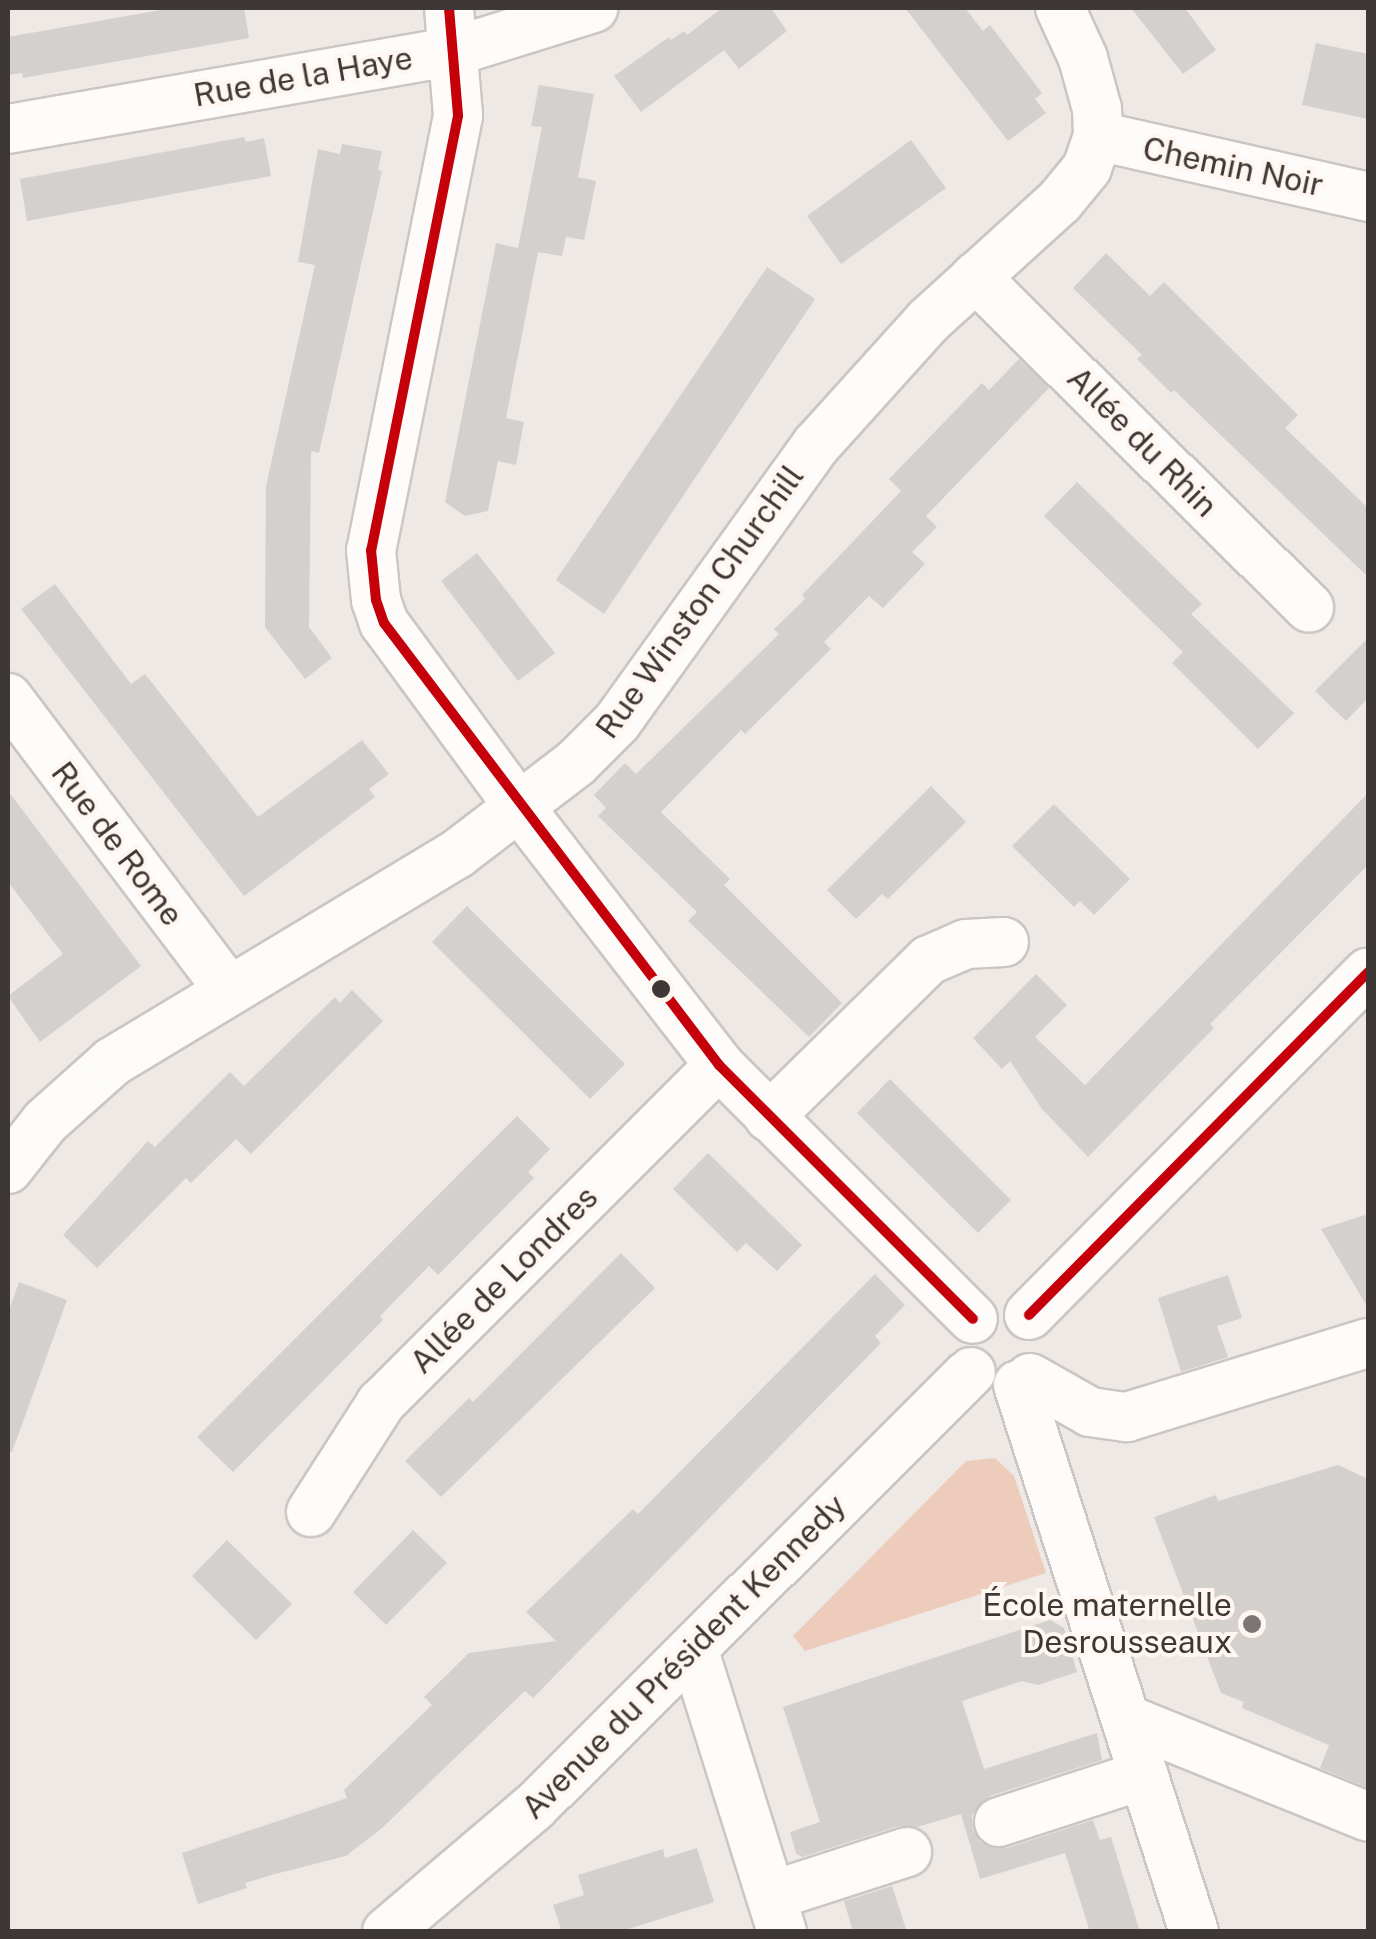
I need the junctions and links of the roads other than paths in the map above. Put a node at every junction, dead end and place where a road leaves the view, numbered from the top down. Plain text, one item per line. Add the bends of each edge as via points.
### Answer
1 (593, 8) edge
2 (1060, 8) edge
3 (452, 29) edge
4 (8, 128) edge
5 (1098, 136) junction
6 (1368, 197) edge
7 (975, 277) junction
8 (1309, 607) dead end
9 (8, 698) edge
10 (520, 808) junction
11 (1004, 942) dead end
12 (1368, 972) edge
13 (228, 989) junction
14 (719, 1065) junction
15 (769, 1117) junction
16 (8, 1168) edge
17 (1028, 1314) junction
18 (973, 1319) junction
19 (1368, 1343) edge
20 (971, 1372) junction
21 (1024, 1381) junction
22 (312, 1512) dead end
23 (694, 1651) junction
24 (1126, 1719) junction
25 (1144, 1774) junction
26 (1368, 1817) edge
27 (1000, 1822) dead end
28 (907, 1852) dead end
29 (776, 1914) edge
30 (387, 1932) edge
31 (1194, 1932) edge

1 - 3 street, Rue de la Haye
2 - 5 street via 1092,84
3 - 4 street, Rue de la Haye
3 - 10 street via 456,139 371,572 394,641
5 - 6 street, Chemin Noir
5 - 7 street, Rue Winston Churchill via 1074,186
7 - 8 street, Allée du Rhin
7 - 10 street, Rue Winston Churchill via 817,444 617,722
9 - 13 street, Rue de Rome
10 - 13 street, Rue Winston Churchill via 435,868
10 - 14 street
11 - 15 street via 966,944 928,960
12 - 17 street
13 - 16 street, Rue Winston Churchill via 112,1062 45,1122
14 - 15 street
14 - 22 street, Allée de Londres via 380,1403
15 - 18 street
17 - 18 street via 996,1306
17 - 21 street via 1044,1348
18 - 20 street via 962,1348
19 - 21 street via 1127,1417 1090,1412
20 - 21 street via 992,1386
20 - 23 street, Avenue du Président Kennedy
21 - 24 street
23 - 29 street
23 - 30 street, Avenue du Président Kennedy via 496,1842
24 - 25 street
24 - 26 street
25 - 27 street
25 - 31 street
28 - 29 street

